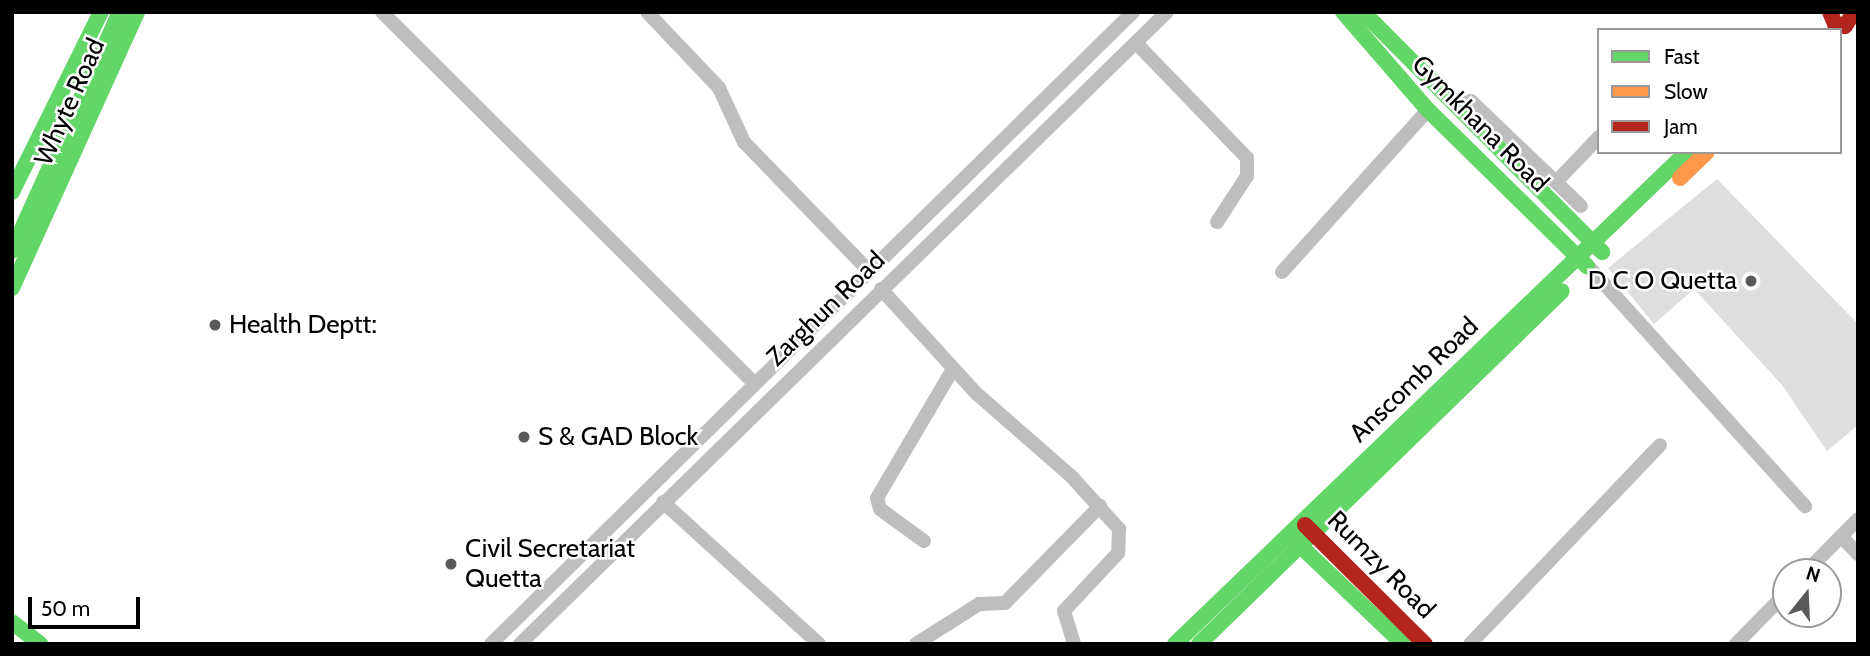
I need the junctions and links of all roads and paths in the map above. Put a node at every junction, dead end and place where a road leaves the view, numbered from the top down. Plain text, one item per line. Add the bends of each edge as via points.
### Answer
1 (101, 12) edge
2 (120, 12) edge
3 (137, 12) edge
4 (382, 12) edge
5 (647, 12) edge
6 (1133, 12) edge
7 (1167, 12) edge
8 (1343, 12) edge
9 (1363, 12) edge
10 (1842, 18) edge
11 (1819, 28) edge
12 (1858, 39) edge
13 (1137, 44) junction
14 (1457, 107) junction
15 (1428, 110) junction
16 (1597, 139) edge
17 (1685, 154) edge
18 (1705, 154) edge
19 (1557, 181) junction
20 (12, 192) edge
21 (1581, 205) dead end
22 (1217, 222) dead end
23 (13, 248) edge
24 (1598, 248) junction
25 (1584, 261) junction
26 (869, 271) junction
27 (1282, 272) dead end
28 (12, 288) edge
29 (881, 289) junction
30 (953, 369) junction
31 (754, 383) junction
32 (1660, 445) dead end
33 (663, 502) junction
34 (1100, 506) junction
35 (1805, 506) dead end
36 (1858, 519) edge
37 (1307, 527) junction
38 (1841, 536) junction
39 (1294, 540) junction
40 (924, 541) dead end
41 (1858, 554) edge
42 (1820, 558) edge
43 (1772, 607) edge
44 (12, 622) edge
45 (40, 644) edge
46 (491, 644) edge
47 (520, 644) edge
48 (820, 644) edge
49 (916, 644) edge
50 (1074, 644) edge
51 (1175, 644) edge
52 (1199, 644) edge
53 (1404, 644) edge
54 (1426, 644) edge
55 (1470, 644) edge
56 (1736, 644) edge

1 - 20 street, Whyte Road
2 - 23 street via 37,185
3 - 28 street, Whyte Road
4 - 31 street
5 - 26 street via 719,88 744,142
6 - 26 street, Zarghun Road
7 - 13 street, Zarghun Road
8 - 15 street, Gymkhana Road
9 - 14 street
10 - 11 street
10 - 12 street
13 - 22 street via 1247,158 1247,176
13 - 29 street, Zarghun Road
14 - 19 street via 1471,101
14 - 24 street
15 - 25 street, Gymkhana Road
15 - 27 street
16 - 19 street
17 - 24 street, Anscomb Road
18 - 24 street, Anscomb Road
19 - 21 street
24 - 25 street, Anscomb Road
25 - 35 street
25 - 37 street, Anscomb Road
26 - 31 street, Zarghun Road
29 - 30 street
29 - 33 street, Zarghun Road
30 - 34 street
30 - 40 street via 877,498 880,509
31 - 46 street, Zarghun Road
32 - 55 street
33 - 47 street, Zarghun Road
33 - 48 street
34 - 49 street via 1005,603 979,604
34 - 50 street via 1123,540 1064,611
36 - 38 street
37 - 39 street, Anscomb Road
37 - 54 street, Rumzy Road
38 - 41 street
38 - 42 street
39 - 51 street, Anscomb Road
39 - 52 street, Anscomb Road
39 - 53 street, Rumzy Road
43 - 56 street
44 - 45 street

